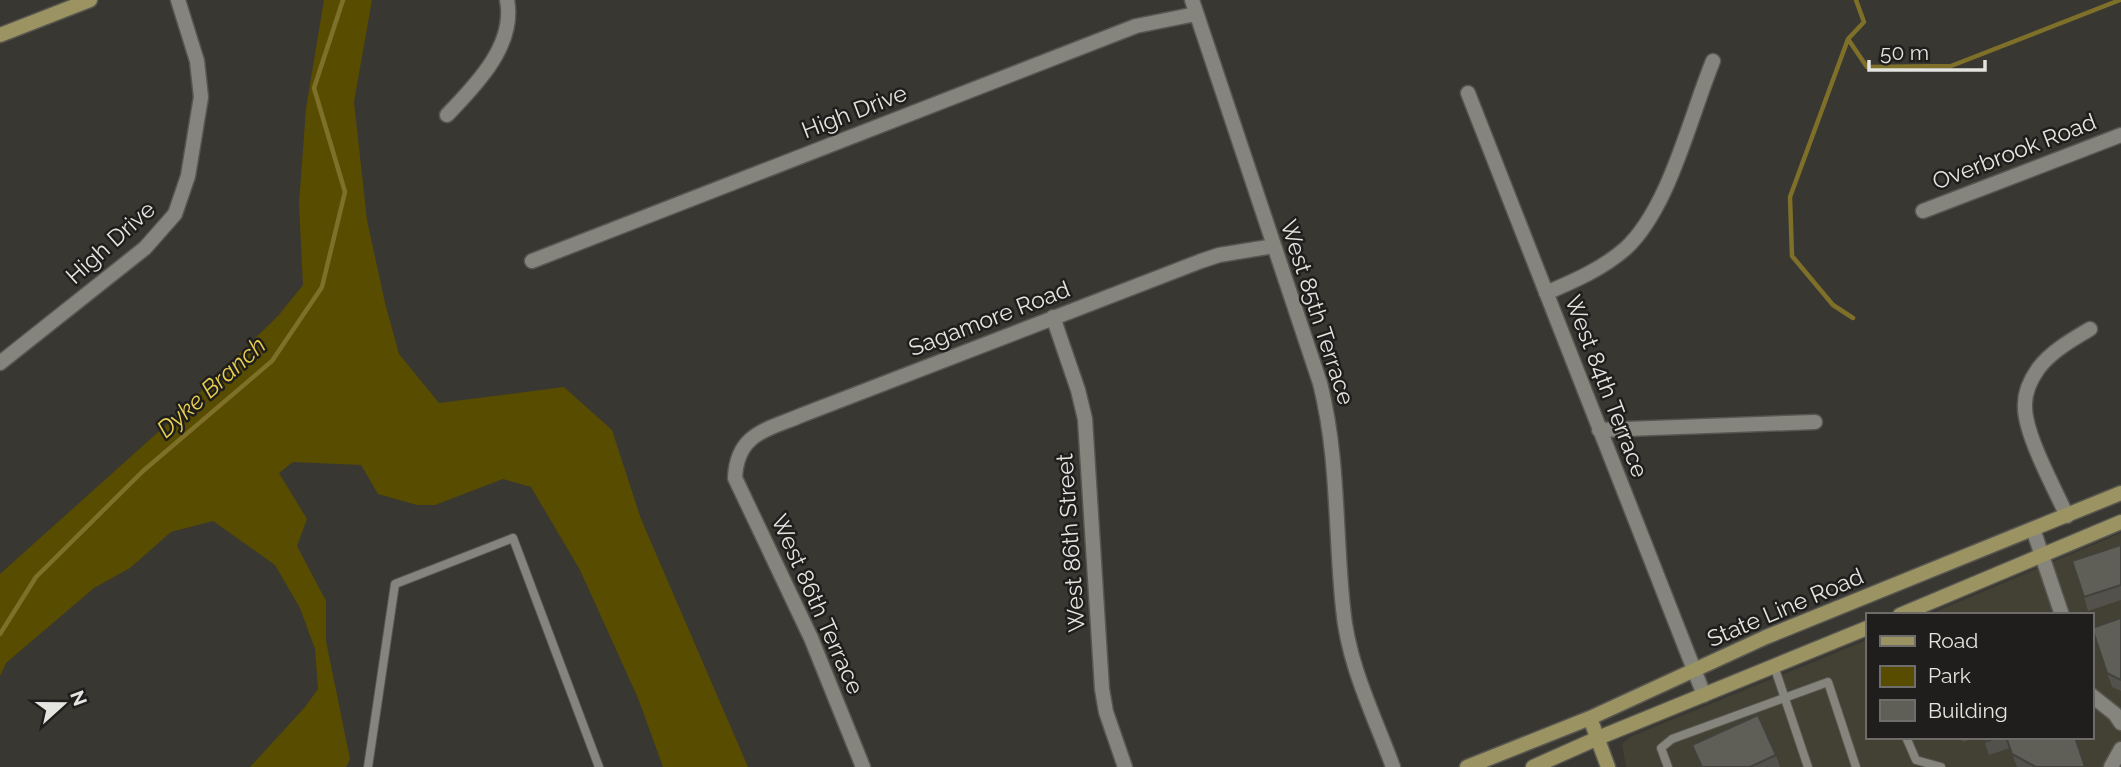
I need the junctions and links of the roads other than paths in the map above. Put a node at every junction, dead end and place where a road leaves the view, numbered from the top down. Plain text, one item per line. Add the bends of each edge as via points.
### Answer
1 (90, 0) edge
2 (178, 0) edge
3 (508, 0) edge
4 (1194, 7) edge
5 (0, 35) edge
6 (1713, 61) dead end
7 (1468, 93) dead end
8 (447, 115) dead end
9 (2121, 135) edge
10 (1923, 211) dead end
11 (1274, 246) junction
12 (531, 261) dead end
13 (1546, 293) junction
14 (1053, 317) junction
15 (2090, 329) dead end
16 (0, 363) edge
17 (1815, 422) dead end
18 (1599, 430) junction
19 (736, 460) joint
20 (2121, 493) edge
21 (2067, 516) junction
22 (2121, 522) edge
23 (2033, 529) junction
24 (2042, 556) junction
25 (1908, 613) edge
26 (2061, 613) edge
27 (1866, 628) edge
28 (1774, 666) junction
29 (1694, 671) junction
30 (1704, 695) junction
31 (1786, 697) junction
32 (2093, 697) edge
33 (1590, 718) junction
34 (2121, 723) edge
35 (1598, 738) junction
36 (1907, 739) edge
37 (2121, 749) edge
38 (1854, 766) edge
39 (369, 767) edge
40 (599, 767) edge
41 (863, 767) edge
42 (1125, 767) edge
43 (1393, 767) edge
44 (1468, 767) edge
45 (1533, 767) edge
46 (1608, 767) edge
47 (1668, 767) edge
48 (1808, 767) edge
49 (1941, 767) edge
50 (2110, 767) edge

1 - 5 main road
2 - 16 street, High Drive via 197,61 201,97 188,176 175,214 145,248
3 - 8 street via 505,33 496,53 477,85
4 - 11 street, West 85th Terrace
4 - 12 street, High Drive
6 - 13 street via 1660,202 1643,229 1595,270
7 - 13 street, West 84th Terrace
9 - 10 street, Overbrook Road
11 - 14 street, Sagamore Road via 1200,261
11 - 43 street, West 85th Terrace via 1329,417 1348,643
13 - 18 street, West 84th Terrace
14 - 19 street, Sagamore Road via 761,433 748,440
14 - 42 street, West 86th Street via 1085,419 1102,690
15 - 21 street via 2039,367 2027,389 2025,405 2035,443
17 - 18 street
18 - 29 street, West 84th Terrace
19 - 41 street, West 86th Terrace via 740,489 811,638
20 - 21 main road, State Line Road
21 - 23 main road, State Line Road
22 - 24 main road
23 - 24 street
23 - 29 main road, State Line Road via 1766,637
24 - 25 main road
24 - 26 street
27 - 28 main road
28 - 30 main road
28 - 31 lane
29 - 30 street, West 84th Terrace
29 - 33 main road, State Line Road
30 - 35 main road
31 - 38 lane via 1828,682
31 - 47 lane via 1672,739 1661,748
31 - 48 lane
32 - 34 street
33 - 35 main road
33 - 44 main road, State Line Road
35 - 45 main road
35 - 46 main road
36 - 49 lane via 1916,760
37 - 50 street
39 - 40 lane via 395,584 513,538

